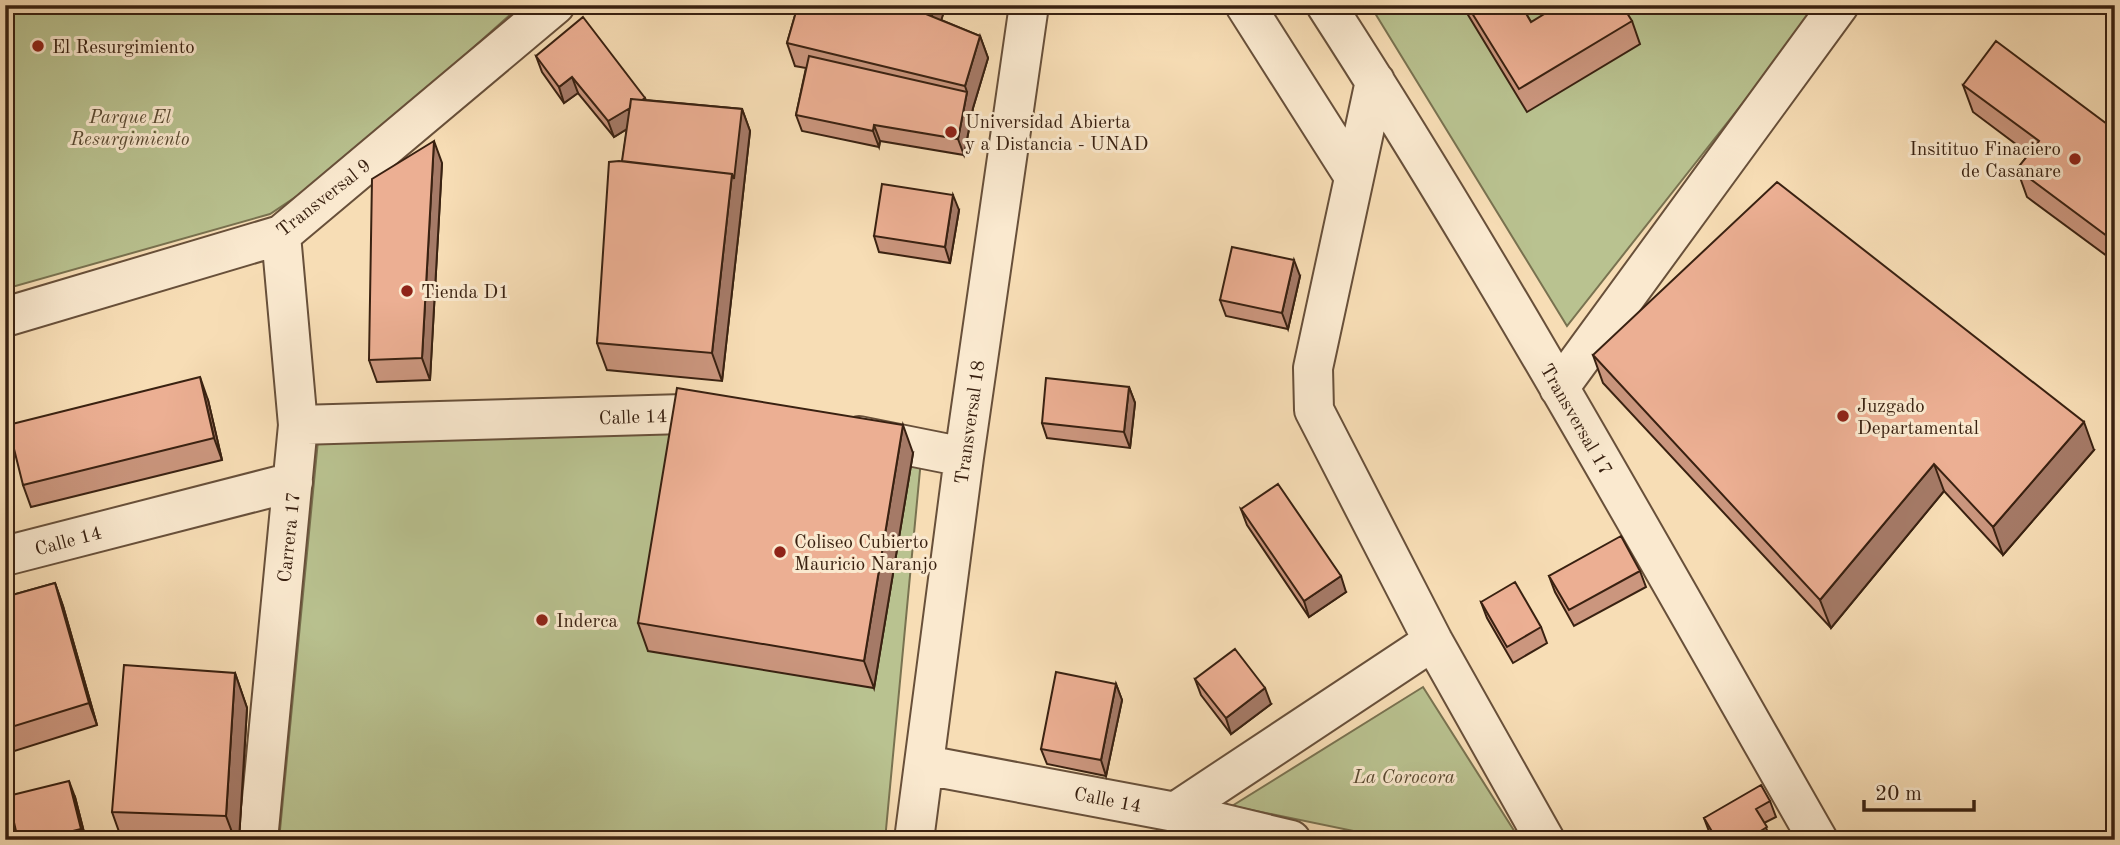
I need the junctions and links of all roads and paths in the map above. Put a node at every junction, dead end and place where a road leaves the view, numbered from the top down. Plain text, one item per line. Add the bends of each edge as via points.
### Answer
1 (555, 5) edge
2 (1029, 5) edge
3 (1245, 5) edge
4 (1326, 5) edge
5 (1839, 5) edge
6 (1375, 81) junction
7 (1353, 175) junction
8 (281, 235) junction
9 (5, 317) edge
10 (1559, 388) junction
11 (752, 421) edge
12 (298, 425) junction
13 (821, 428) edge
14 (964, 457) junction
15 (293, 482) junction
16 (5, 556) edge
17 (1433, 641) junction
18 (925, 765) junction
19 (1175, 812) junction
20 (258, 840) edge
21 (914, 840) edge
22 (1291, 840) edge
23 (1545, 840) edge
24 (1818, 840) edge

1 - 8 street, Transversal 9
2 - 14 street, Transversal 18
3 - 7 street
4 - 6 street, Transversal 17
5 - 10 street
6 - 7 street
6 - 10 street, Transversal 17
7 - 17 street via 1314,368 1314,410
8 - 9 street, Transversal 9
8 - 12 street, Carrera 17
10 - 24 street, Transversal 17
11 - 12 street, Calle 14 via 684,414
12 - 15 street, Carrera 17
13 - 14 street
14 - 18 street, Transversal 18
15 - 16 street, Calle 14
15 - 20 street, Carrera 17
17 - 19 street
17 - 23 street
18 - 19 street, Calle 14
18 - 21 street, Transversal 18
19 - 22 street, Calle 14

